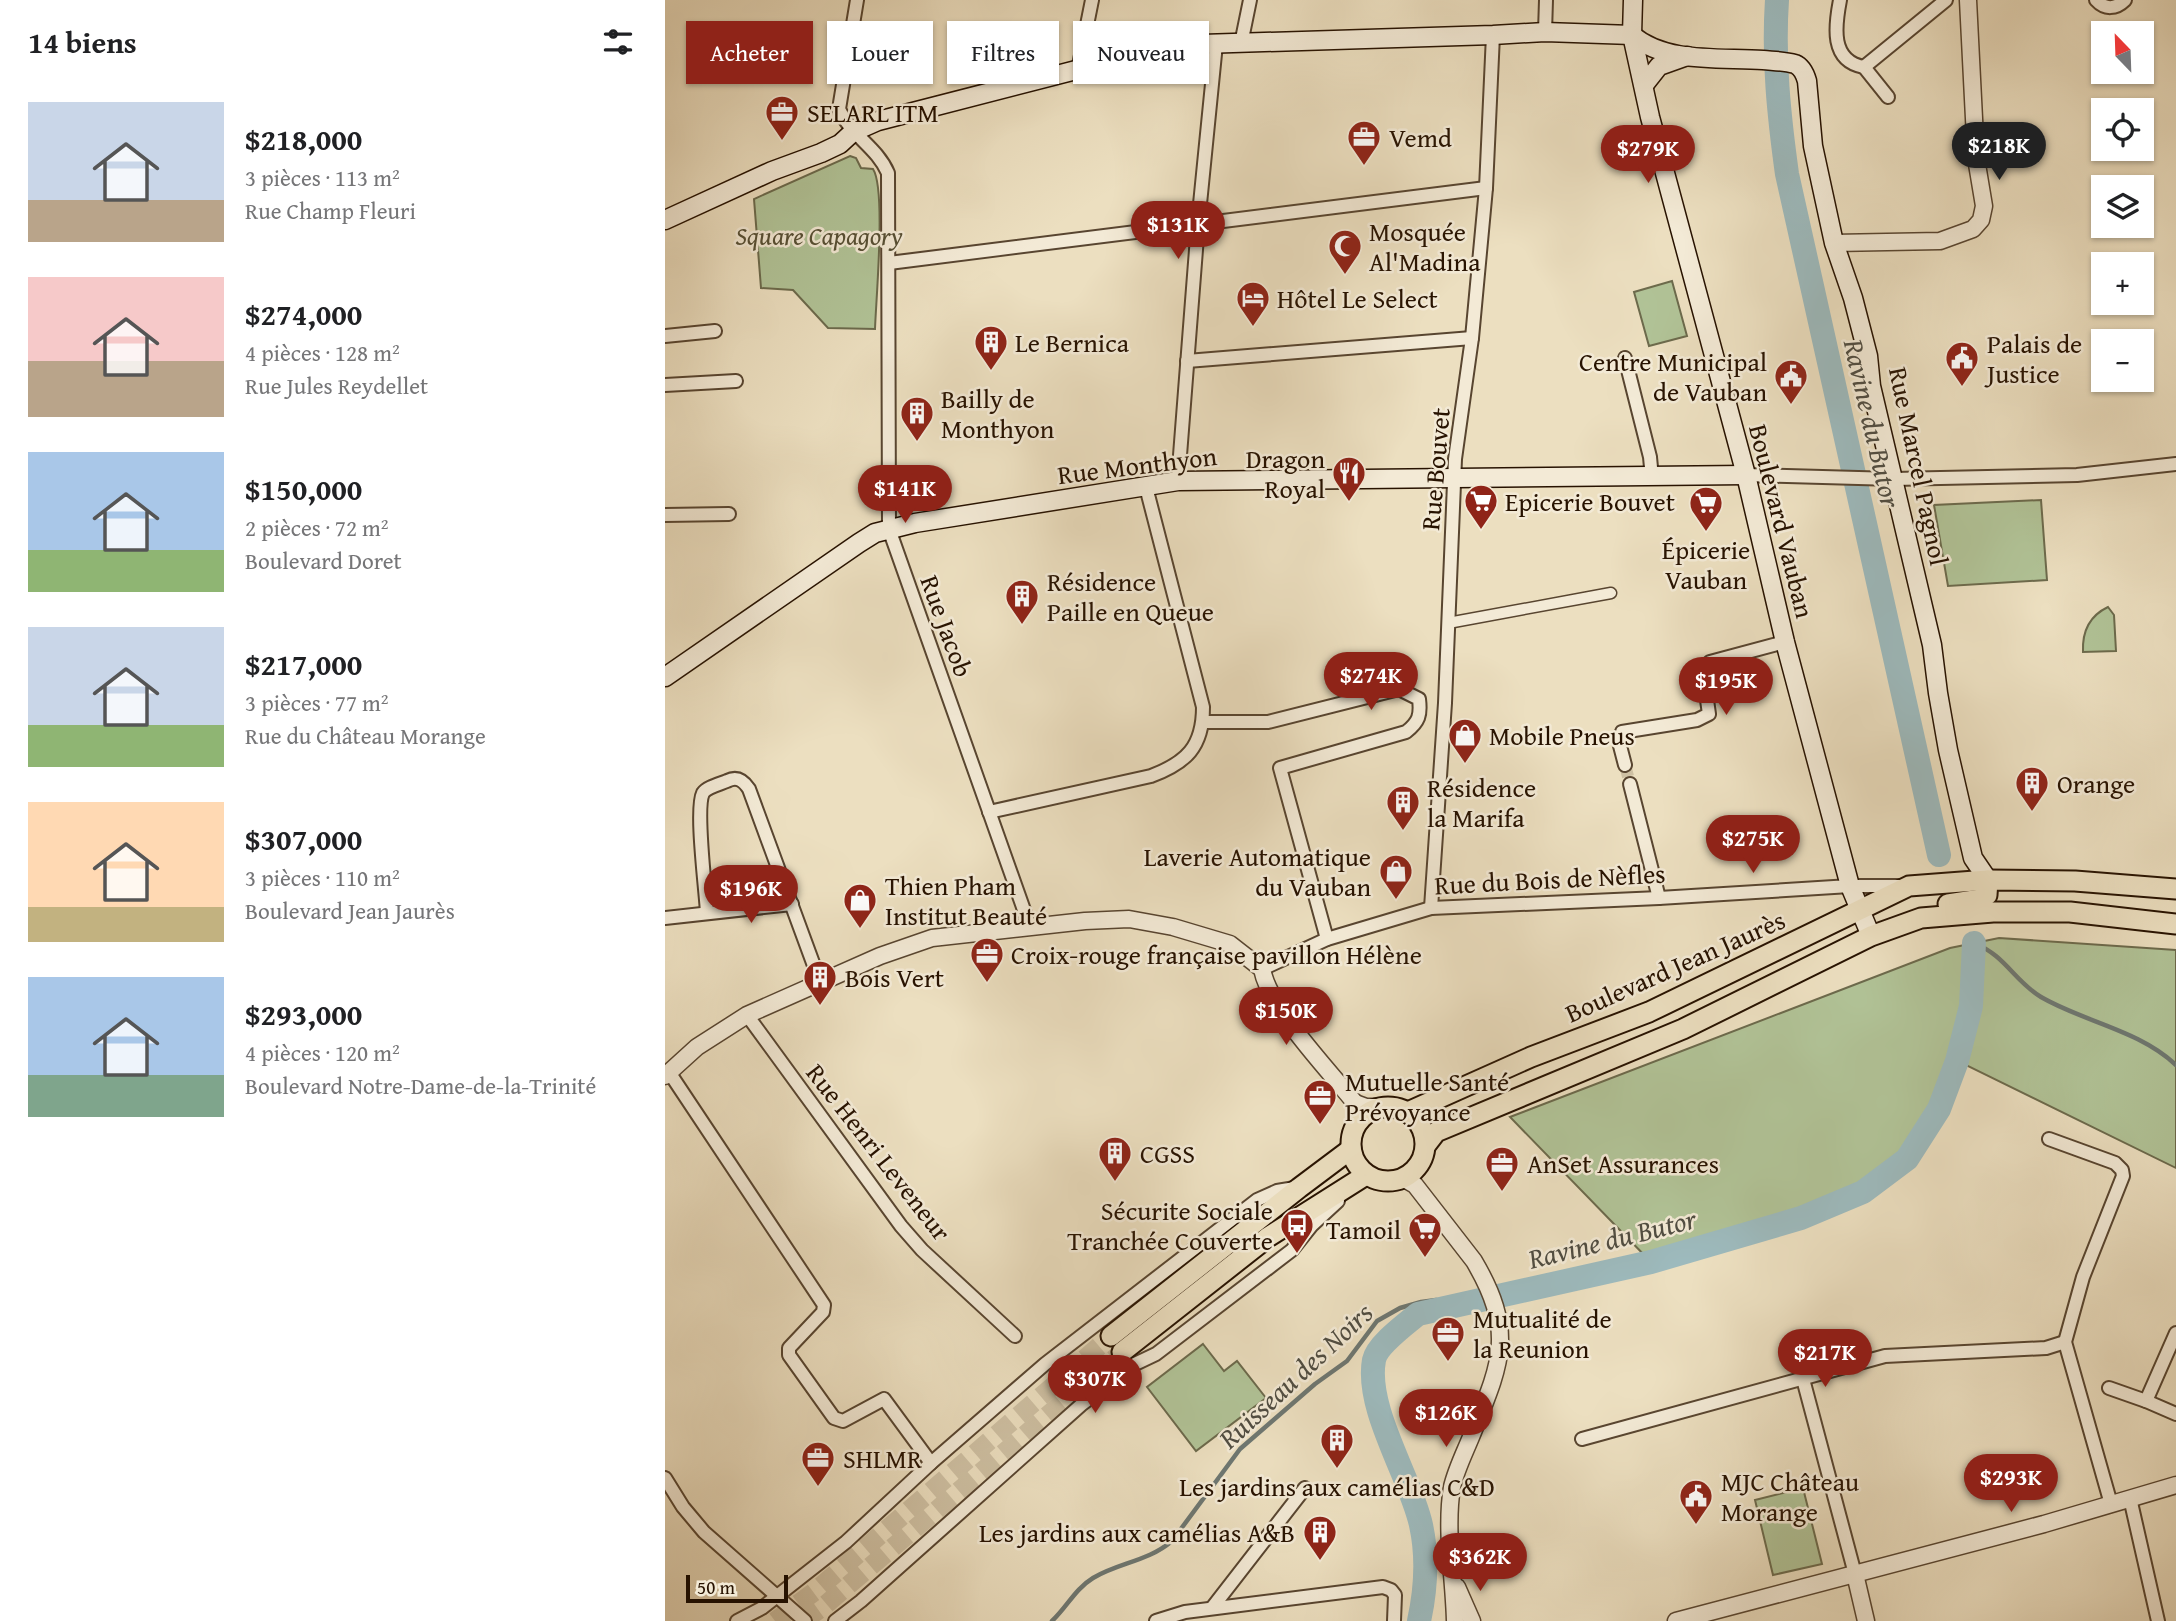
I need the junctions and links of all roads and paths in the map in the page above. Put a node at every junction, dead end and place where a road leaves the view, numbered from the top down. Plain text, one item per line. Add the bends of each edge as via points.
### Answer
1 (857, 0) edge
2 (1092, 0) edge
3 (1250, 0) edge
4 (1546, 0) edge
5 (1633, 0) edge
6 (1840, 0) edge
7 (1946, 0) edge
8 (1968, 0) edge
9 (2096, 0) edge
10 (2126, 0) edge
11 (1088, 21) edge
12 (1545, 32) junction
13 (1632, 35) junction
14 (1493, 36) junction
15 (1216, 44) junction
16 (1241, 44) junction
17 (1209, 45) edge
18 (1687, 56) junction
19 (1864, 68) junction
20 (1073, 71) edge
21 (1644, 85) junction
22 (1888, 97) dead end
23 (853, 132) junction
24 (1486, 188) junction
25 (665, 220) edge
26 (1198, 224) junction
27 (1834, 243) junction
28 (1871, 243) junction
29 (889, 263) junction
30 (1840, 264) junction
31 (715, 331) dead end
32 (665, 336) edge
33 (1472, 338) junction
34 (1625, 358) dead end
35 (1187, 361) junction
36 (736, 381) dead end
37 (665, 385) edge
38 (2176, 464) edge
39 (1746, 475) junction
40 (1652, 478) junction
41 (1454, 479) junction
42 (1888, 479) junction
43 (1178, 481) junction
44 (1146, 487) junction
45 (729, 514) dead end
46 (665, 515) edge
47 (889, 529) junction
48 (1611, 593) dead end
49 (1448, 623) junction
50 (1785, 642) junction
51 (665, 677) edge
52 (1203, 722) junction
53 (1625, 765) tunnel mouth
54 (1630, 784) tunnel mouth
55 (989, 811) junction
56 (1988, 880) junction
57 (1850, 886) junction
58 (1909, 886) junction
59 (2176, 889) edge
60 (1659, 898) junction
61 (792, 904) junction
62 (1431, 908) junction
63 (1860, 910) junction
64 (707, 913) junction
65 (665, 918) edge
66 (1921, 918) junction
67 (2176, 924) edge
68 (1030, 927) junction
69 (1871, 936) junction
70 (1327, 939) junction
71 (1262, 969) junction
72 (820, 982) junction
73 (747, 1015) junction
74 (667, 1074) edge
75 (1355, 1103) junction
76 (1384, 1107) junction
77 (1408, 1112) junction
78 (1357, 1123) junction
79 (2049, 1139) dead end
80 (1426, 1144) junction
81 (1351, 1149) junction
82 (1366, 1175) junction
83 (1411, 1178) junction
84 (1299, 1188) junction
85 (2176, 1333) edge
86 (1016, 1336) dead end
87 (2064, 1342) junction
88 (1803, 1379) junction
89 (2109, 1388) dead end
90 (2146, 1401) junction
91 (2176, 1414) edge
92 (1582, 1439) dead end
93 (931, 1463) junction
94 (665, 1478) edge
95 (2176, 1485) edge
96 (1305, 1488) dead end
97 (2130, 1498) junction
98 (2111, 1504) junction
99 (1855, 1574) junction
100 (1454, 1579) junction
101 (779, 1595) junction
102 (1214, 1615) edge
103 (737, 1621) edge
104 (805, 1621) edge
105 (835, 1621) edge
106 (1156, 1621) edge
107 (1394, 1621) edge
108 (1455, 1621) edge
109 (1472, 1621) edge
110 (1676, 1621) edge
111 (1866, 1621) edge
112 (2158, 1621) edge

1 - 23 street via 839,100
2 - 11 street
3 - 16 street
4 - 12 street
5 - 13 main road, Boulevard Vauban
6 - 19 street via 1834,33 1848,60
7 - 19 street
8 - 28 street via 1976,158 1984,206 1981,220 1973,229 1940,241
9 - 10 street via 2113,8
12 - 13 main road
12 - 14 main road
13 - 18 main road via 1641,43
13 - 21 main road, Boulevard Vauban
14 - 16 main road
14 - 24 street, Rue Bouvet
15 - 16 main road
15 - 17 main road
15 - 26 street
18 - 21 main road via 1659,66
18 - 27 main road, Rue Marcel Pagnol via 1797,65 1804,72 1812,146
19 - 22 street
20 - 23 main road via 878,121
21 - 39 main road, Boulevard Vauban
23 - 25 main road via 840,144 800,163 772,171
23 - 29 street, Rue Jacob via 879,155 888,173
24 - 26 street
24 - 33 street, Rue Bouvet
26 - 29 street
26 - 35 street
27 - 28 street
27 - 30 main road, Rue Marcel Pagnol
28 - 30 street
29 - 47 street, Rue Jacob
30 - 42 main road, Rue Marcel Pagnol via 1868,356
31 - 32 street
33 - 35 street
33 - 41 street, Rue Bouvet
34 - 40 street
35 - 43 street
36 - 37 street
38 - 42 street via 2077,475
39 - 40 main road, Rue Monthyon
39 - 42 street
39 - 50 main road, Boulevard Vauban
40 - 41 main road, Rue Monthyon
41 - 43 main road, Rue Monthyon
41 - 49 street, Rue Bouvet
42 - 56 main road, Rue Marcel Pagnol via 1932,645 1937,693 1973,858
43 - 44 main road, Rue Monthyon
44 - 47 main road, Rue Monthyon
44 - 52 street via 1203,707
45 - 46 street
47 - 51 main road, Rue Monthyon via 829,562
47 - 55 street, Rue Jacob
48 - 49 street
49 - 62 street, Rue Bouvet
50 - 53 street via 1710,662 1703,672 1709,714 1622,732 1619,743
50 - 57 main road, Boulevard Vauban
52 - 55 street via 1188,755 1174,767
52 - 70 street via 1268,722 1399,689 1419,699 1421,713 1406,732 1280,768
54 - 60 street
55 - 68 street, Rue Jacob
56 - 58 main road, Boulevard Jean Jaurès
56 - 59 main road, Boulevard Jean Jaurès
56 - 66 main road via 1987,895 1981,899 1937,906
57 - 58 street, Rue du Bois de Nèfles
57 - 60 street, Rue du Bois de Nèfles
57 - 63 main road, Boulevard Vauban
58 - 63 main road, Boulevard Jean Jaurès
60 - 62 street, Rue du Bois de Nèfles
61 - 64 street
61 - 64 street via 749,789 733,778 703,794
61 - 72 street
62 - 70 street, Rue du Bois de Nèfles
63 - 69 main road, Boulevard Vauban
63 - 77 main road, Boulevard Jean Jaurès via 1649,1012 1531,1057
64 - 65 street
66 - 67 main road via 2070,912
66 - 69 main road
68 - 71 street via 1129,919 1149,922 1230,944
68 - 72 street via 932,938
69 - 80 main road via 1683,1029 1436,1132
70 - 71 street, Rue du Bois de Nèfles
71 - 75 street via 1275,1003
72 - 73 street
73 - 74 street via 697,1047
73 - 86 street, Rue Henri Leveneur via 901,1226
74 - 93 street via 824,1305 823,1312 789,1348 789,1355 834,1418 843,1421 884,1398
75 - 76 street
75 - 78 street
76 - 77 main road
76 - 78 main road
77 - 80 main road via 1420,1125
78 - 81 main road
79 - 87 street via 2115,1163 2123,1176 2083,1277
80 - 83 main road
81 - 82 main road
81 - 84 main road
82 - 83 main road via 1389,1182
82 - 84 main road via 1268,1237 1117,1344
82 - 105 street via 1292,1250 1081,1405
83 - 100 street via 1482,1274 1500,1320 1500,1356 1493,1384 1452,1487
84 - 93 street via 1257,1200 1045,1364
85 - 90 street
87 - 88 street via 2046,1348 1885,1356
87 - 98 street
88 - 92 street
88 - 99 street
89 - 90 street
90 - 91 street
93 - 101 street via 846,1542
94 - 101 street via 704,1532
95 - 97 street
96 - 102 street
97 - 98 street
97 - 112 street
98 - 99 street
99 - 110 street
99 - 111 street
100 - 108 street
100 - 109 street
101 - 103 street
101 - 104 street
102 - 106 street via 1185,1612
102 - 107 street via 1383,1587 1395,1595

